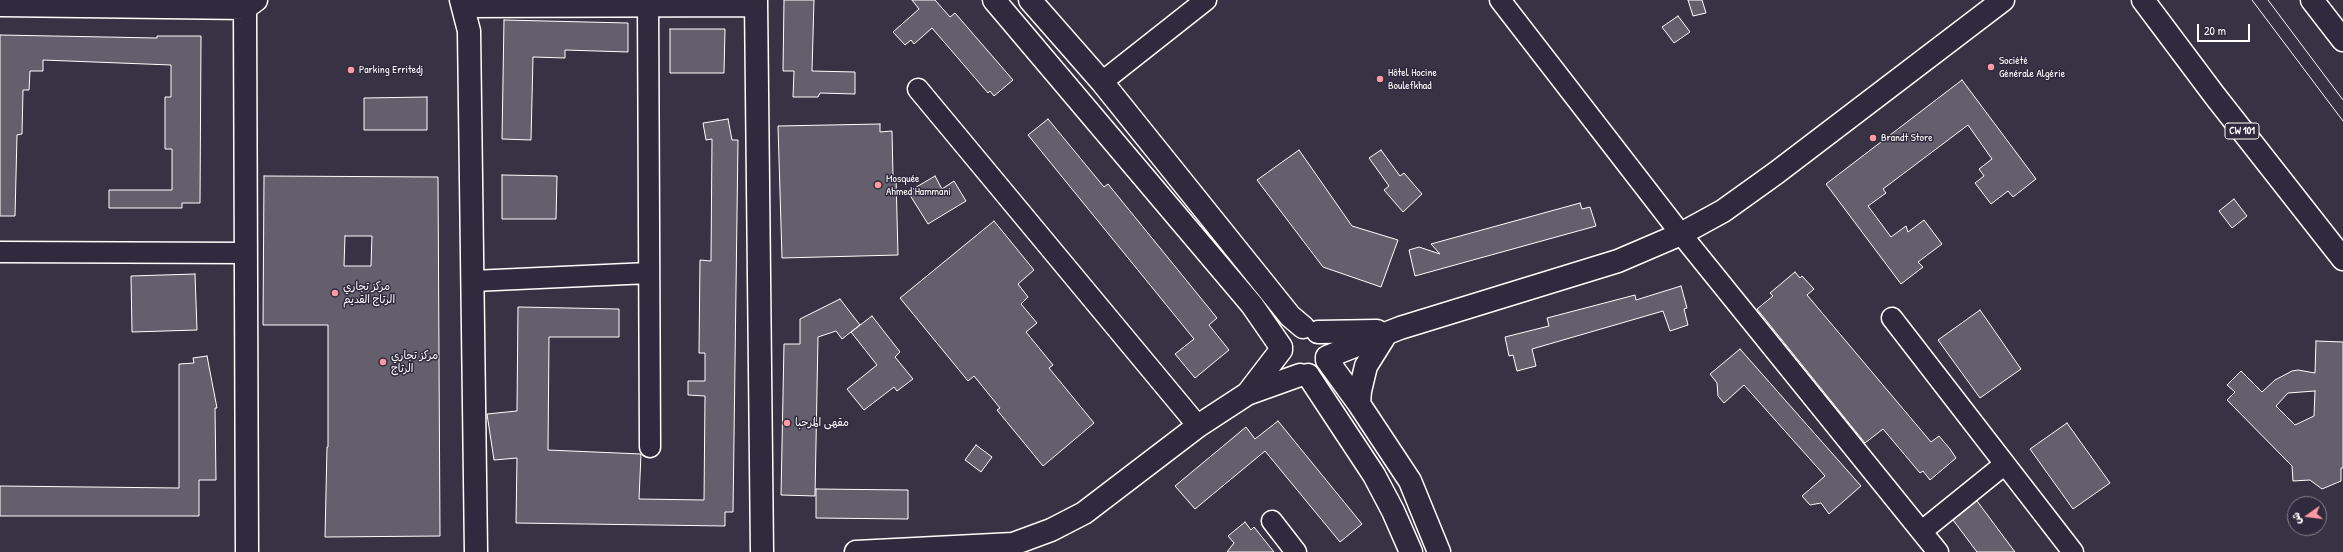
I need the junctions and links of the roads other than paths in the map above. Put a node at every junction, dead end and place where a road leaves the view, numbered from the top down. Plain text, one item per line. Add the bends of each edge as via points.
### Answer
1 (994, 0) edge
2 (1030, 0) edge
3 (1206, 0) edge
4 (1500, 0) edge
5 (2003, 0) edge
6 (2143, 0) edge
7 (2312, 0) edge
8 (756, 2) edge
9 (462, 3) edge
10 (648, 3) edge
11 (168, 4) edge
12 (250, 4) edge
13 (0, 5) edge
14 (2343, 40) edge
15 (1102, 82) junction
16 (918, 90) dead end
17 (1681, 234) junction
18 (0, 252) edge
19 (246, 253) junction
20 (2343, 259) edge
21 (649, 273) junction
22 (473, 281) junction
23 (1892, 318) dead end
24 (1311, 330) junction
25 (1393, 331) junction
26 (1281, 348) junction
27 (1327, 359) junction
28 (1304, 375) junction
29 (1247, 394) junction
30 (1359, 404) junction
31 (1198, 426) junction
32 (650, 447) dead end
33 (2005, 464) junction
34 (1272, 521) dead end
35 (1922, 531) junction
36 (247, 552) edge
37 (476, 552) edge
38 (762, 552) edge
39 (856, 552) edge
40 (1296, 552) edge
41 (1411, 552) edge
42 (1439, 552) edge
43 (1938, 552) edge
44 (2073, 552) edge

1 - 26 main road via 1252,305
2 - 15 main road
3 - 15 street
4 - 17 street
5 - 17 main road via 1776,173 1723,211
6 - 20 main road, CW 101
7 - 14 main road
8 - 10 main road
8 - 38 main road
9 - 10 main road
9 - 22 main road via 469,30
10 - 21 street
11 - 12 main road
11 - 13 main road
12 - 19 main road
15 - 24 main road via 1290,316
16 - 31 street
17 - 25 main road via 1618,261
17 - 35 street
18 - 19 street
19 - 36 main road
21 - 22 street
21 - 32 street
22 - 37 main road
23 - 33 street
24 - 25 main road
24 - 26 main road via 1288,334
24 - 27 main road via 1328,345
25 - 27 main road
25 - 30 main road via 1366,366
26 - 28 main road via 1283,362 1287,368
26 - 29 main road
27 - 28 main road via 1322,368
27 - 30 main road
28 - 29 main road
28 - 41 main road via 1345,428 1380,486
29 - 31 main road
30 - 42 main road via 1410,481
31 - 39 main road via 1084,513 1051,530 1013,544
33 - 35 street
33 - 44 street
34 - 40 street
35 - 43 street

